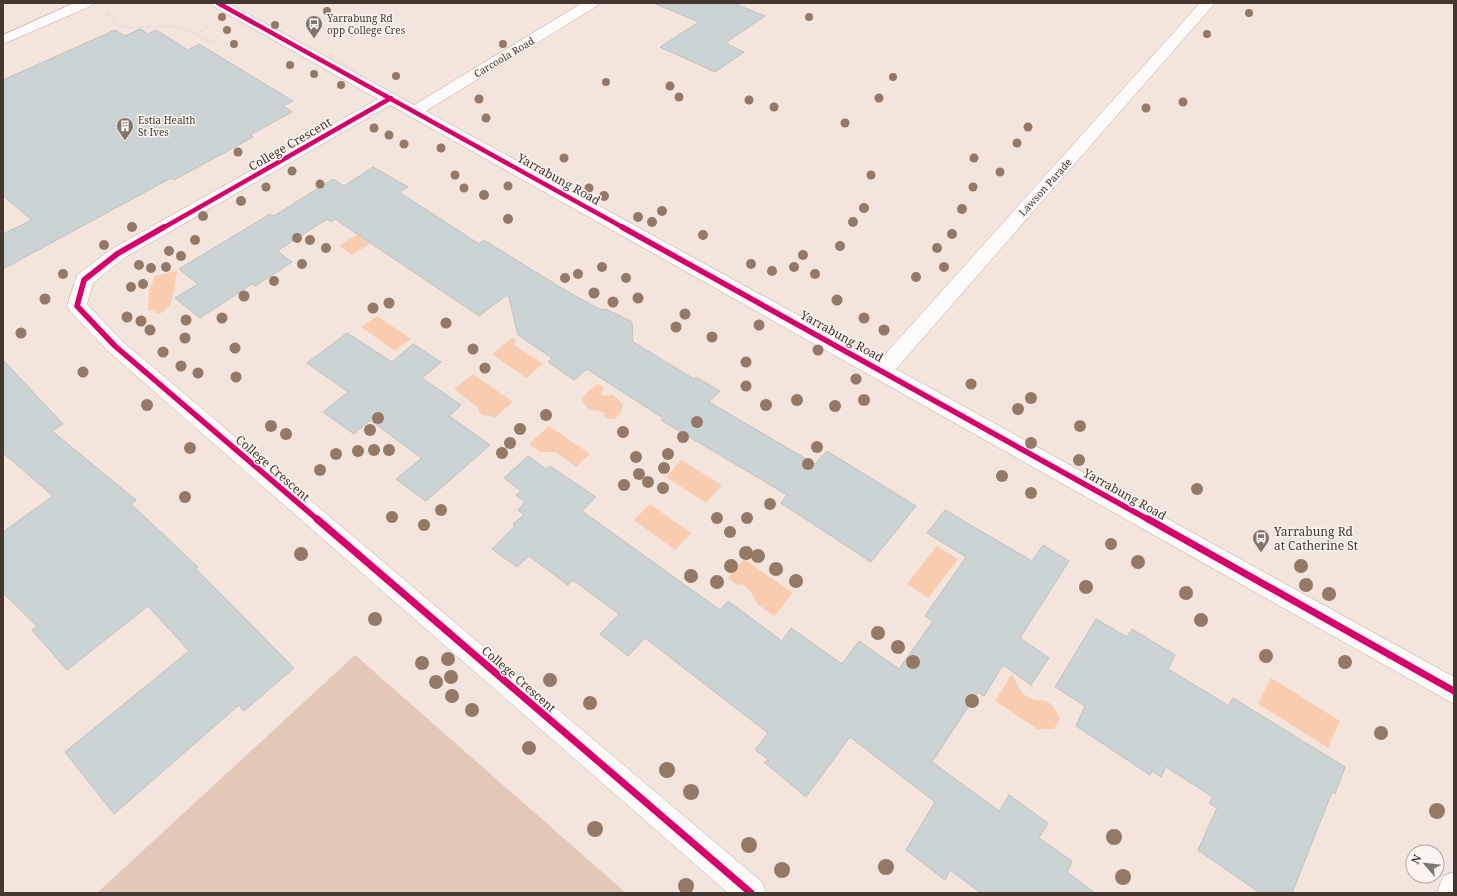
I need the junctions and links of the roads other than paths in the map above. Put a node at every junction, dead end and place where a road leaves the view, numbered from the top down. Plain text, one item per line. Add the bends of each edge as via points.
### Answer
1 (86, 3) edge
2 (218, 3) edge
3 (592, 3) edge
4 (1208, 3) edge
5 (3, 40) edge
6 (391, 98) junction
7 (415, 111) junction
8 (882, 371) junction
9 (1454, 691) edge
10 (1454, 887) edge
11 (751, 893) edge
12 (1452, 893) edge

1 - 5 street
2 - 6 street, Yarrabung Road
3 - 7 street, Carcoola Road
4 - 8 street, Lawson Parade
6 - 7 street, Yarrabung Road
6 - 11 street, College Crescent via 117,254 84,280 78,306 115,346
7 - 8 street, Yarrabung Road
8 - 9 street, Yarrabung Road
10 - 12 street

